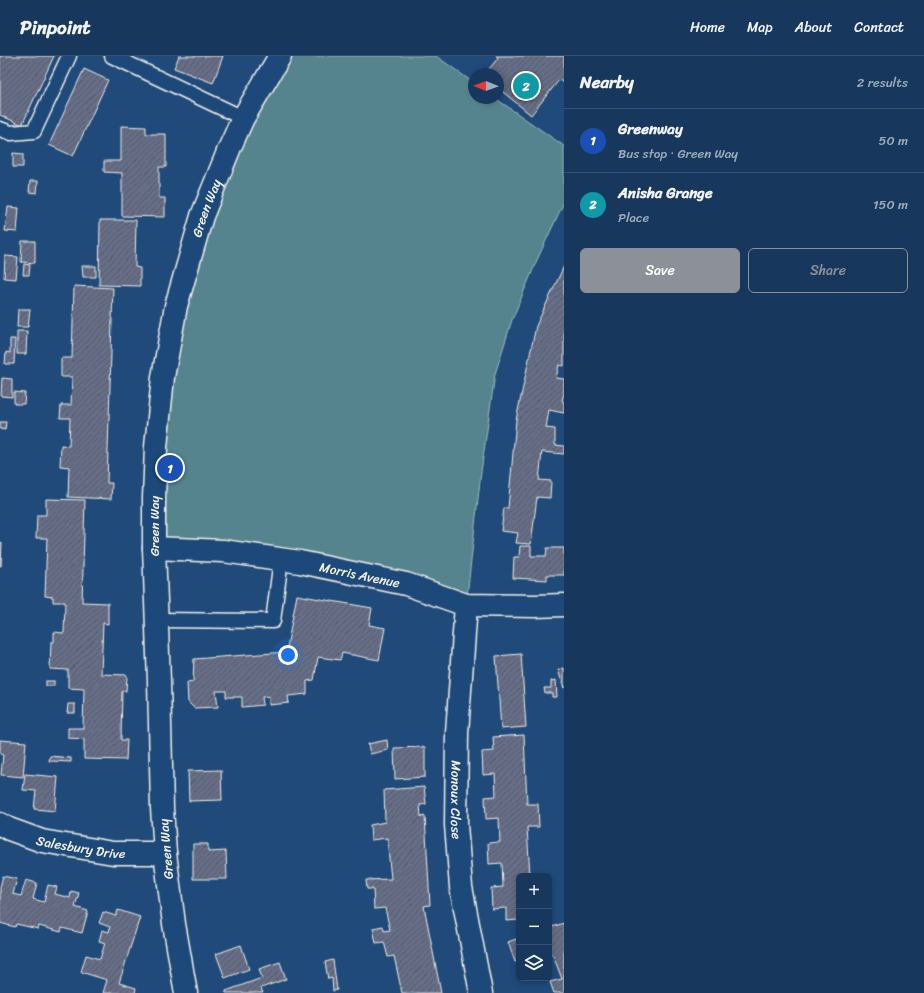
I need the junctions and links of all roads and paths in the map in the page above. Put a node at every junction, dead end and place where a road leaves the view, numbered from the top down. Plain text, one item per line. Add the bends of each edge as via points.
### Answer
1 (70, 56) edge
2 (112, 56) edge
3 (280, 56) edge
4 (243, 118) junction
5 (0, 129) edge
6 (154, 548) junction
7 (281, 559) junction
8 (466, 605) junction
9 (564, 605) edge
10 (157, 620) junction
11 (0, 824) edge
12 (165, 853) junction
13 (186, 993) edge
14 (481, 993) edge

1 - 5 lane via 34,131 11,134
2 - 4 lane
3 - 4 street, Green Way
4 - 6 street, Green Way via 202,216 176,306 163,376 156,447
6 - 7 street, Morris Avenue via 222,551
6 - 10 street, Green Way
7 - 8 street, Morris Avenue via 406,584
7 - 10 lane via 273,621
8 - 9 street, Morris Avenue
8 - 14 street, Monoux Close via 457,733 456,825 461,887
10 - 12 street, Green Way
11 - 12 street, Salesbury Drive via 42,841 113,852
12 - 13 street, Green Way

